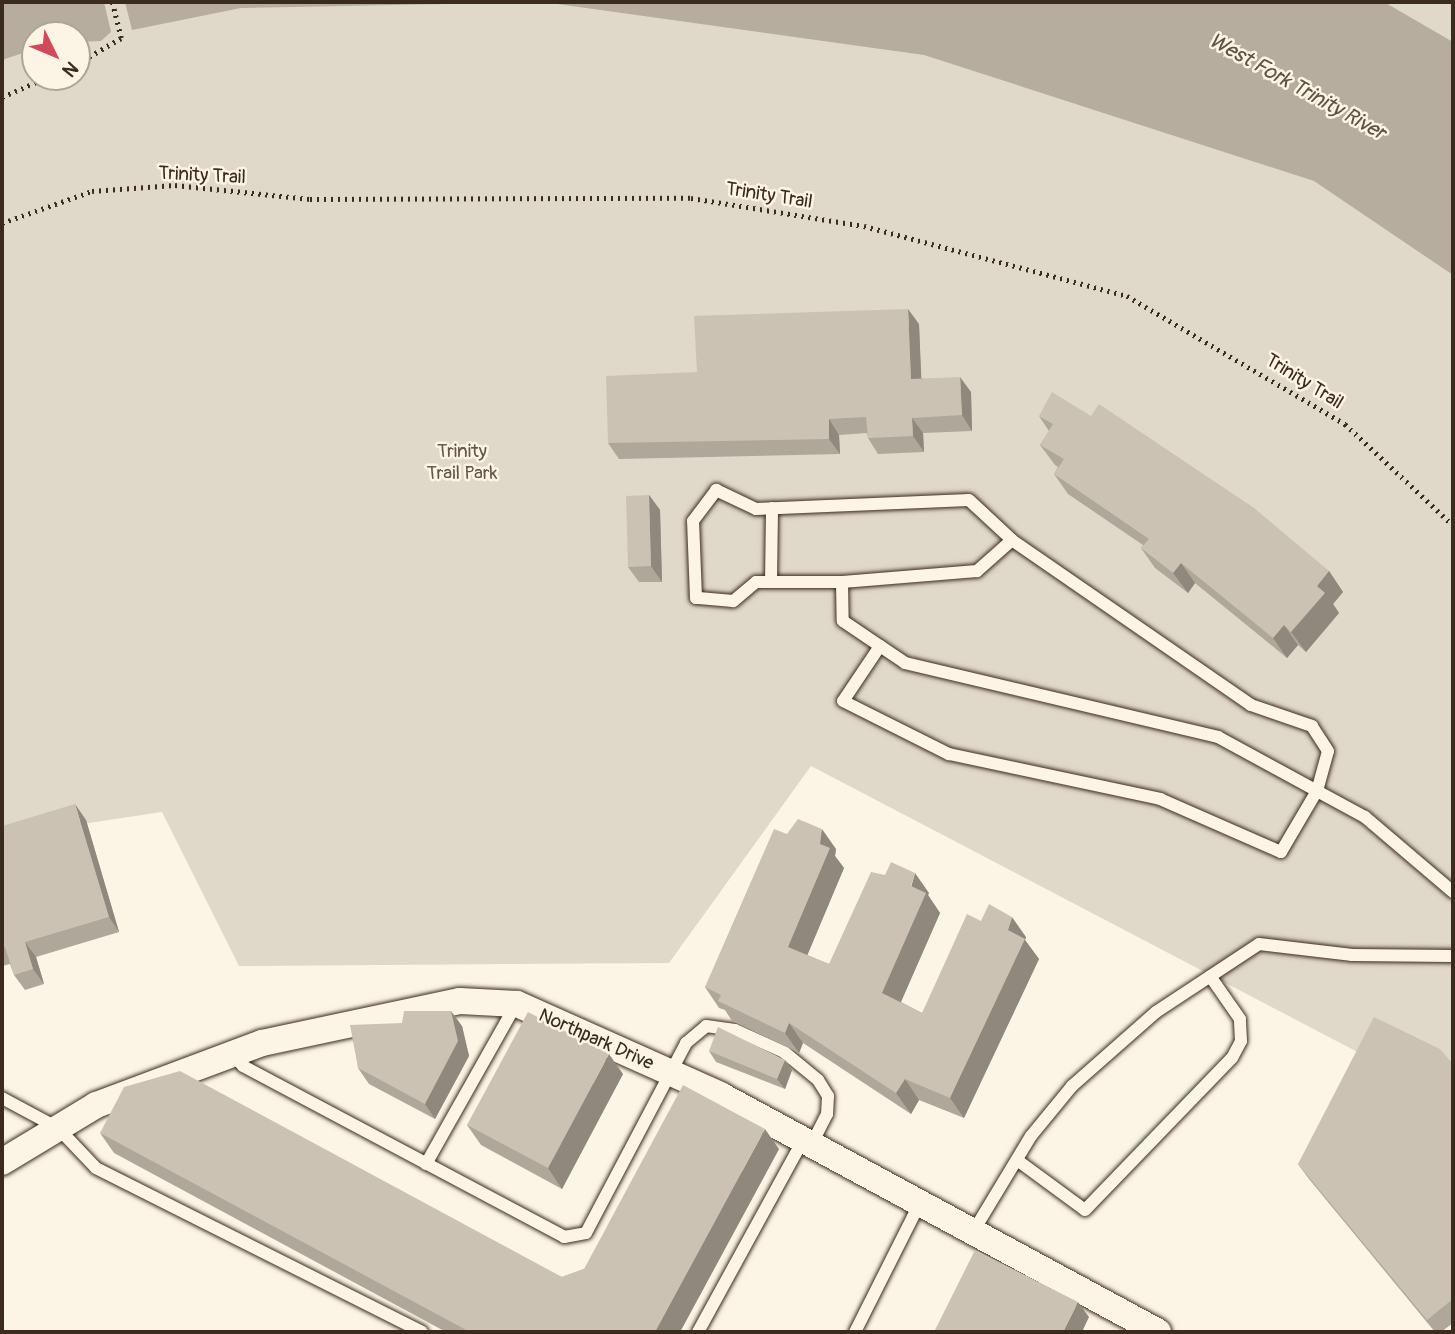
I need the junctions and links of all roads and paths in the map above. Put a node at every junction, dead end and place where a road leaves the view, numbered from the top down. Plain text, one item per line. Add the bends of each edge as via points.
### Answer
1 (112, 2) edge
2 (91, 56) edge
3 (21, 89) edge
4 (2, 97) edge
5 (2, 223) edge
6 (772, 508) junction
7 (1453, 525) edge
8 (1012, 540) junction
9 (771, 582) junction
10 (842, 582) junction
11 (880, 646) junction
12 (1317, 791) junction
13 (1453, 892) edge
14 (1453, 956) edge
15 (1210, 976) junction
16 (517, 1004) junction
17 (232, 1054) junction
18 (671, 1073) junction
19 (2, 1098) edge
20 (58, 1128) junction
21 (807, 1142) junction
22 (1017, 1160) junction
23 (2, 1162) edge
24 (426, 1164) junction
25 (920, 1203) junction
26 (973, 1232) junction
27 (1124, 1324) edge
28 (422, 1332) edge
29 (698, 1332) edge
30 (855, 1332) edge
31 (1158, 1332) edge

1 - 2 path via 121,38
3 - 4 path
5 - 7 path, Trinity Trail via 92,191 175,185 310,199 691,198 864,226 1128,296 1345,424
6 - 8 lane via 970,500
6 - 9 lane
6 - 9 lane via 757,509 716,490 693,521 696,598 733,601 756,582
8 - 10 lane via 977,571
8 - 12 lane via 1251,705 1312,726 1328,751
9 - 10 lane
10 - 11 lane via 843,621
11 - 12 lane via 905,663 1218,737
11 - 12 lane via 843,701 949,754 1160,799 1281,852
12 - 13 lane via 1366,817
14 - 15 lane via 1352,955 1259,944
15 - 22 lane via 1156,1012 1072,1086
15 - 22 lane via 1240,1019 1241,1041 1232,1058 1085,1210
16 - 17 street, Northpark Drive via 460,1001 389,1013
16 - 18 street, Northpark Drive
16 - 24 lane
17 - 20 street, Northpark Drive via 96,1105
17 - 24 lane via 243,1066
18 - 21 street, Northpark Drive
18 - 21 lane via 686,1043 706,1026 735,1030 784,1052 828,1096 827,1114
18 - 24 lane via 586,1233 564,1237
19 - 20 lane
20 - 23 street, Northpark Drive
20 - 28 lane via 96,1168
21 - 25 street, Northpark Drive
21 - 29 lane
22 - 26 lane
25 - 26 street, Northpark Drive
25 - 30 lane
26 - 27 street, Northpark Drive
27 - 31 street, Northpark Drive

